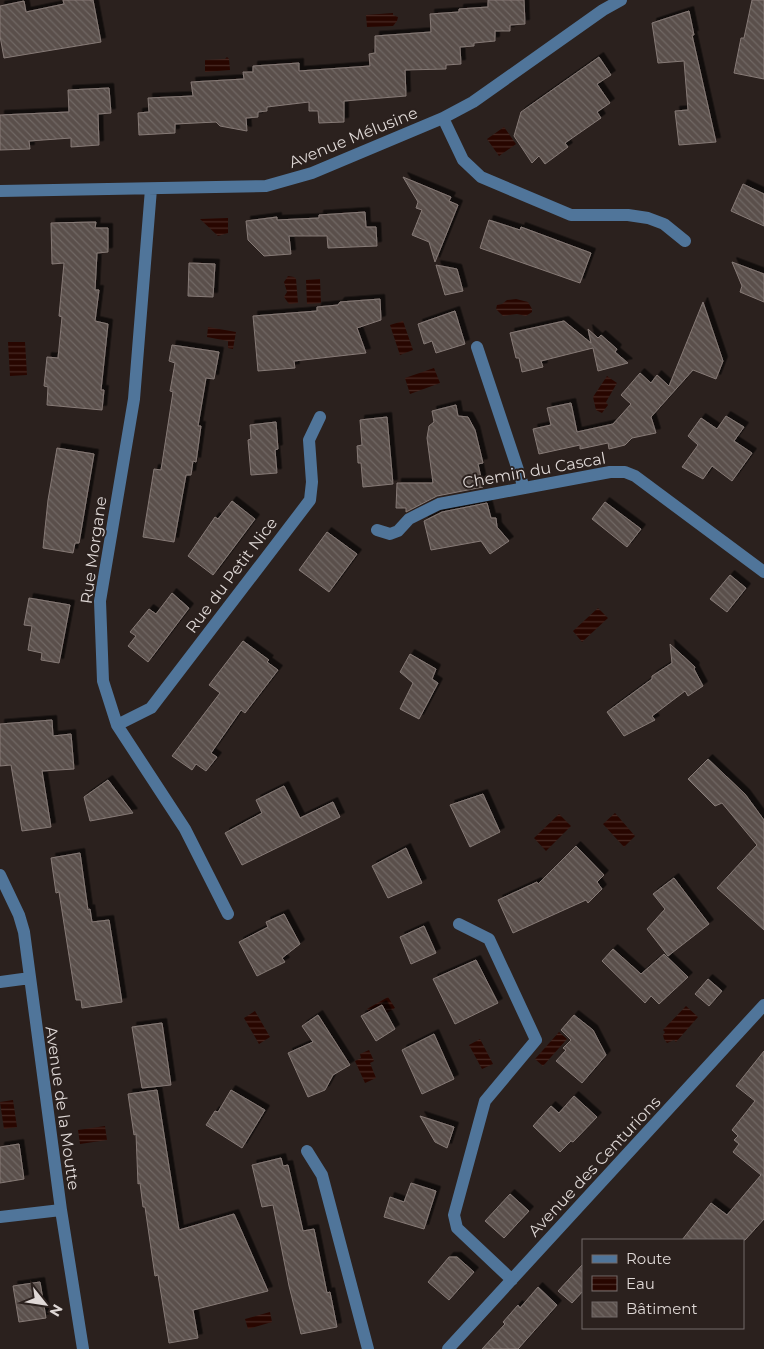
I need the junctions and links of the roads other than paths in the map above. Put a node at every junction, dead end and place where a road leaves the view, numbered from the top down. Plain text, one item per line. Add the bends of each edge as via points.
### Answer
1 (621, 0) edge
2 (443, 118) junction
3 (151, 189) junction
4 (0, 191) edge
5 (685, 241) dead end
6 (477, 347) dead end
7 (320, 418) dead end
8 (524, 488) junction
9 (377, 530) dead end
10 (764, 572) edge
11 (117, 725) junction
12 (0, 875) edge
13 (228, 914) dead end
14 (459, 924) dead end
15 (30, 978) junction
16 (0, 982) edge
17 (764, 1005) edge
18 (307, 1151) dead end
19 (61, 1210) junction
20 (0, 1218) edge
21 (512, 1280) junction
22 (83, 1349) edge
23 (368, 1349) edge
24 (448, 1349) edge

1 - 2 street, Avenue Mélusine via 472,102
2 - 3 street, Avenue Mélusine via 312,173 266,186
2 - 5 street via 463,160 481,178 571,215 648,218 664,224
3 - 4 street, Avenue Mélusine
3 - 11 street, Rue Morgane via 134,399 100,600 103,681
6 - 8 street
7 - 11 street, Rue du Petit Nice via 309,440 310,500 151,708
8 - 9 street, Chemin du Cascal via 439,504 409,519 398,531 390,534
8 - 10 street, Chemin du Cascal via 625,472 635,476
11 - 13 street, Rue Morgane via 185,829
12 - 15 street, Avenue de la Moutte via 24,932
14 - 21 street via 489,939 536,1040 485,1101 454,1215 457,1228
15 - 16 street
15 - 19 street, Avenue de la Moutte
17 - 21 street, Avenue des Centurions
18 - 23 street via 322,1175
19 - 20 street
19 - 22 street, Avenue de la Moutte
21 - 24 street, Avenue des Centurions

